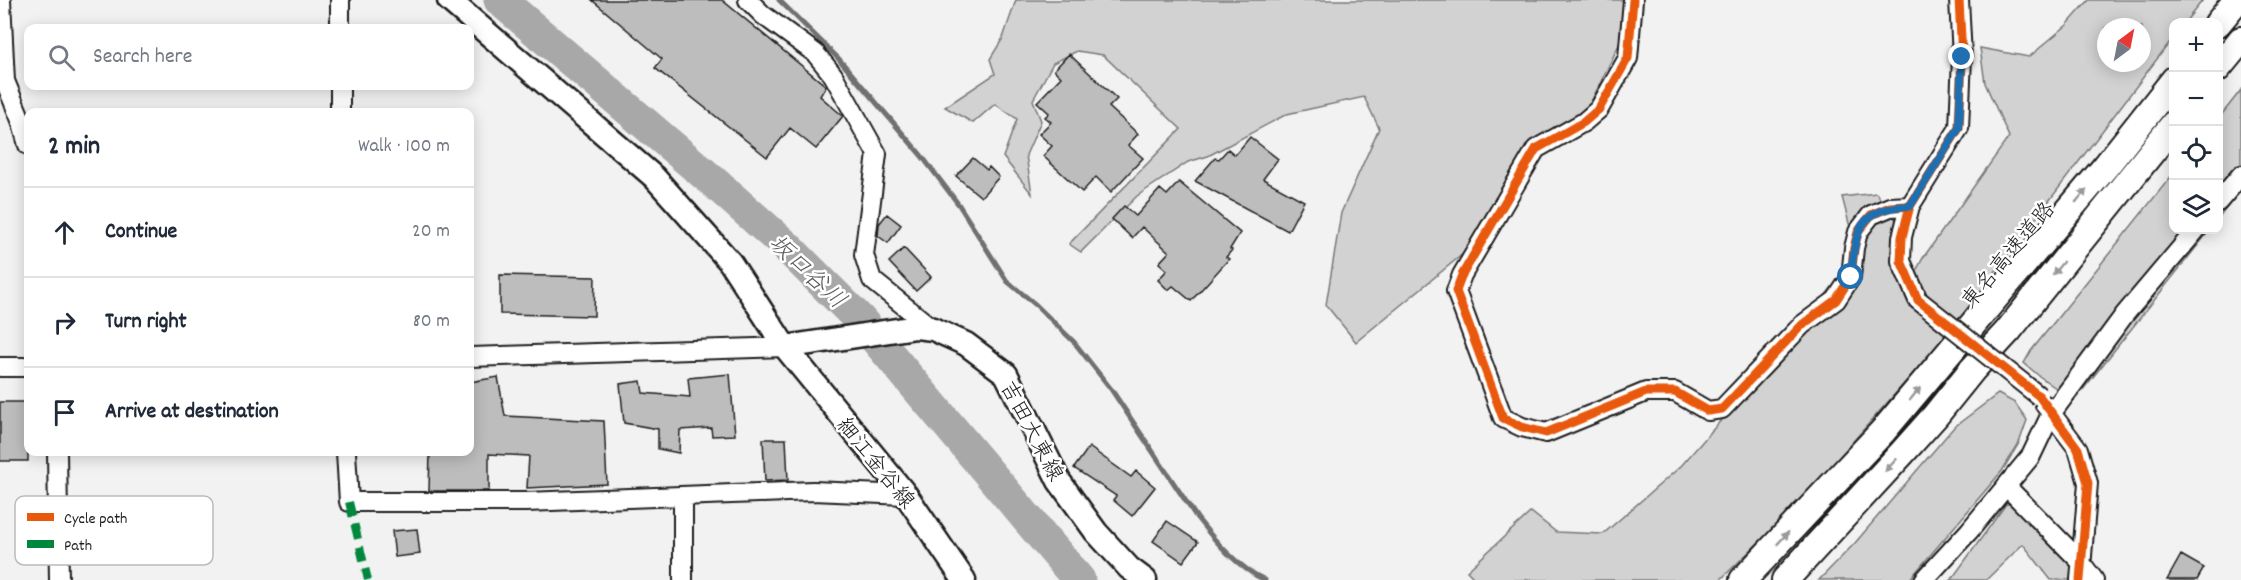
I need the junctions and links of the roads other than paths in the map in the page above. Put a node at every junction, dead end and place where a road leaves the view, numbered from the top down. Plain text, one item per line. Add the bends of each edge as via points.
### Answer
1 (1, 0) edge
2 (339, 0) edge
3 (449, 0) edge
4 (748, 0) edge
5 (1633, 0) edge
6 (1959, 0) edge
7 (2237, 0) edge
8 (2222, 18) edge
9 (340, 24) edge
10 (2241, 40) edge
11 (2223, 62) edge
12 (2, 81) edge
13 (2169, 86) edge
14 (340, 90) edge
15 (340, 108) edge
16 (2172, 126) edge
17 (24, 131) edge
18 (2241, 175) edge
19 (2223, 196) edge
20 (1910, 206) junction
21 (2193, 234) edge
22 (925, 328) junction
23 (785, 347) junction
24 (474, 357) edge
25 (0, 367) edge
26 (24, 367) edge
27 (2051, 414) junction
28 (57, 456) edge
29 (346, 456) edge
30 (2006, 486) junction
31 (906, 495) junction
32 (58, 496) edge
33 (683, 497) junction
34 (59, 565) edge
35 (2081, 571) edge
36 (59, 580) edge
37 (683, 580) edge
38 (964, 580) edge
39 (1145, 580) edge
40 (1743, 580) edge
41 (1785, 580) edge
42 (1924, 580) edge
43 (2094, 580) edge

1 - 12 street
2 - 9 street
3 - 23 main road, 細江金谷線 via 654,177 730,262
4 - 22 street via 815,53 833,75 877,154 864,255 872,280
5 - 20 street via 1628,58 1599,109 1536,149 1455,291 1503,418 1546,433 1646,392 1675,392 1708,411 1722,409 1803,325 1836,300 1851,277 1858,232 1871,215 1890,207
6 - 20 street via 1959,128
7 - 8 highway
10 - 11 highway
12 - 17 street
40 -> 13 highway, 東名高速道路 via 1884,430
14 - 15 street
16 -> 41 highway via 2008,331
18 - 19 street
20 - 27 street, bridge via 1901,261 1918,300 2039,396
21 - 27 street via 2125,314
22 - 23 main road
22 - 39 main road, 吉田大東線 via 966,344 1006,374 1059,481 1096,532
23 - 24 street
23 - 31 main road, 細江金谷線
25 - 26 street
27 - 30 street via 2031,456
27 - 35 street via 2078,449 2088,483
28 - 32 street
29 - 33 street via 349,502
30 - 35 street
30 - 42 street
31 - 33 street via 813,491
31 - 38 main road, 細江金谷線
33 - 37 street
34 - 36 street
35 - 43 street

